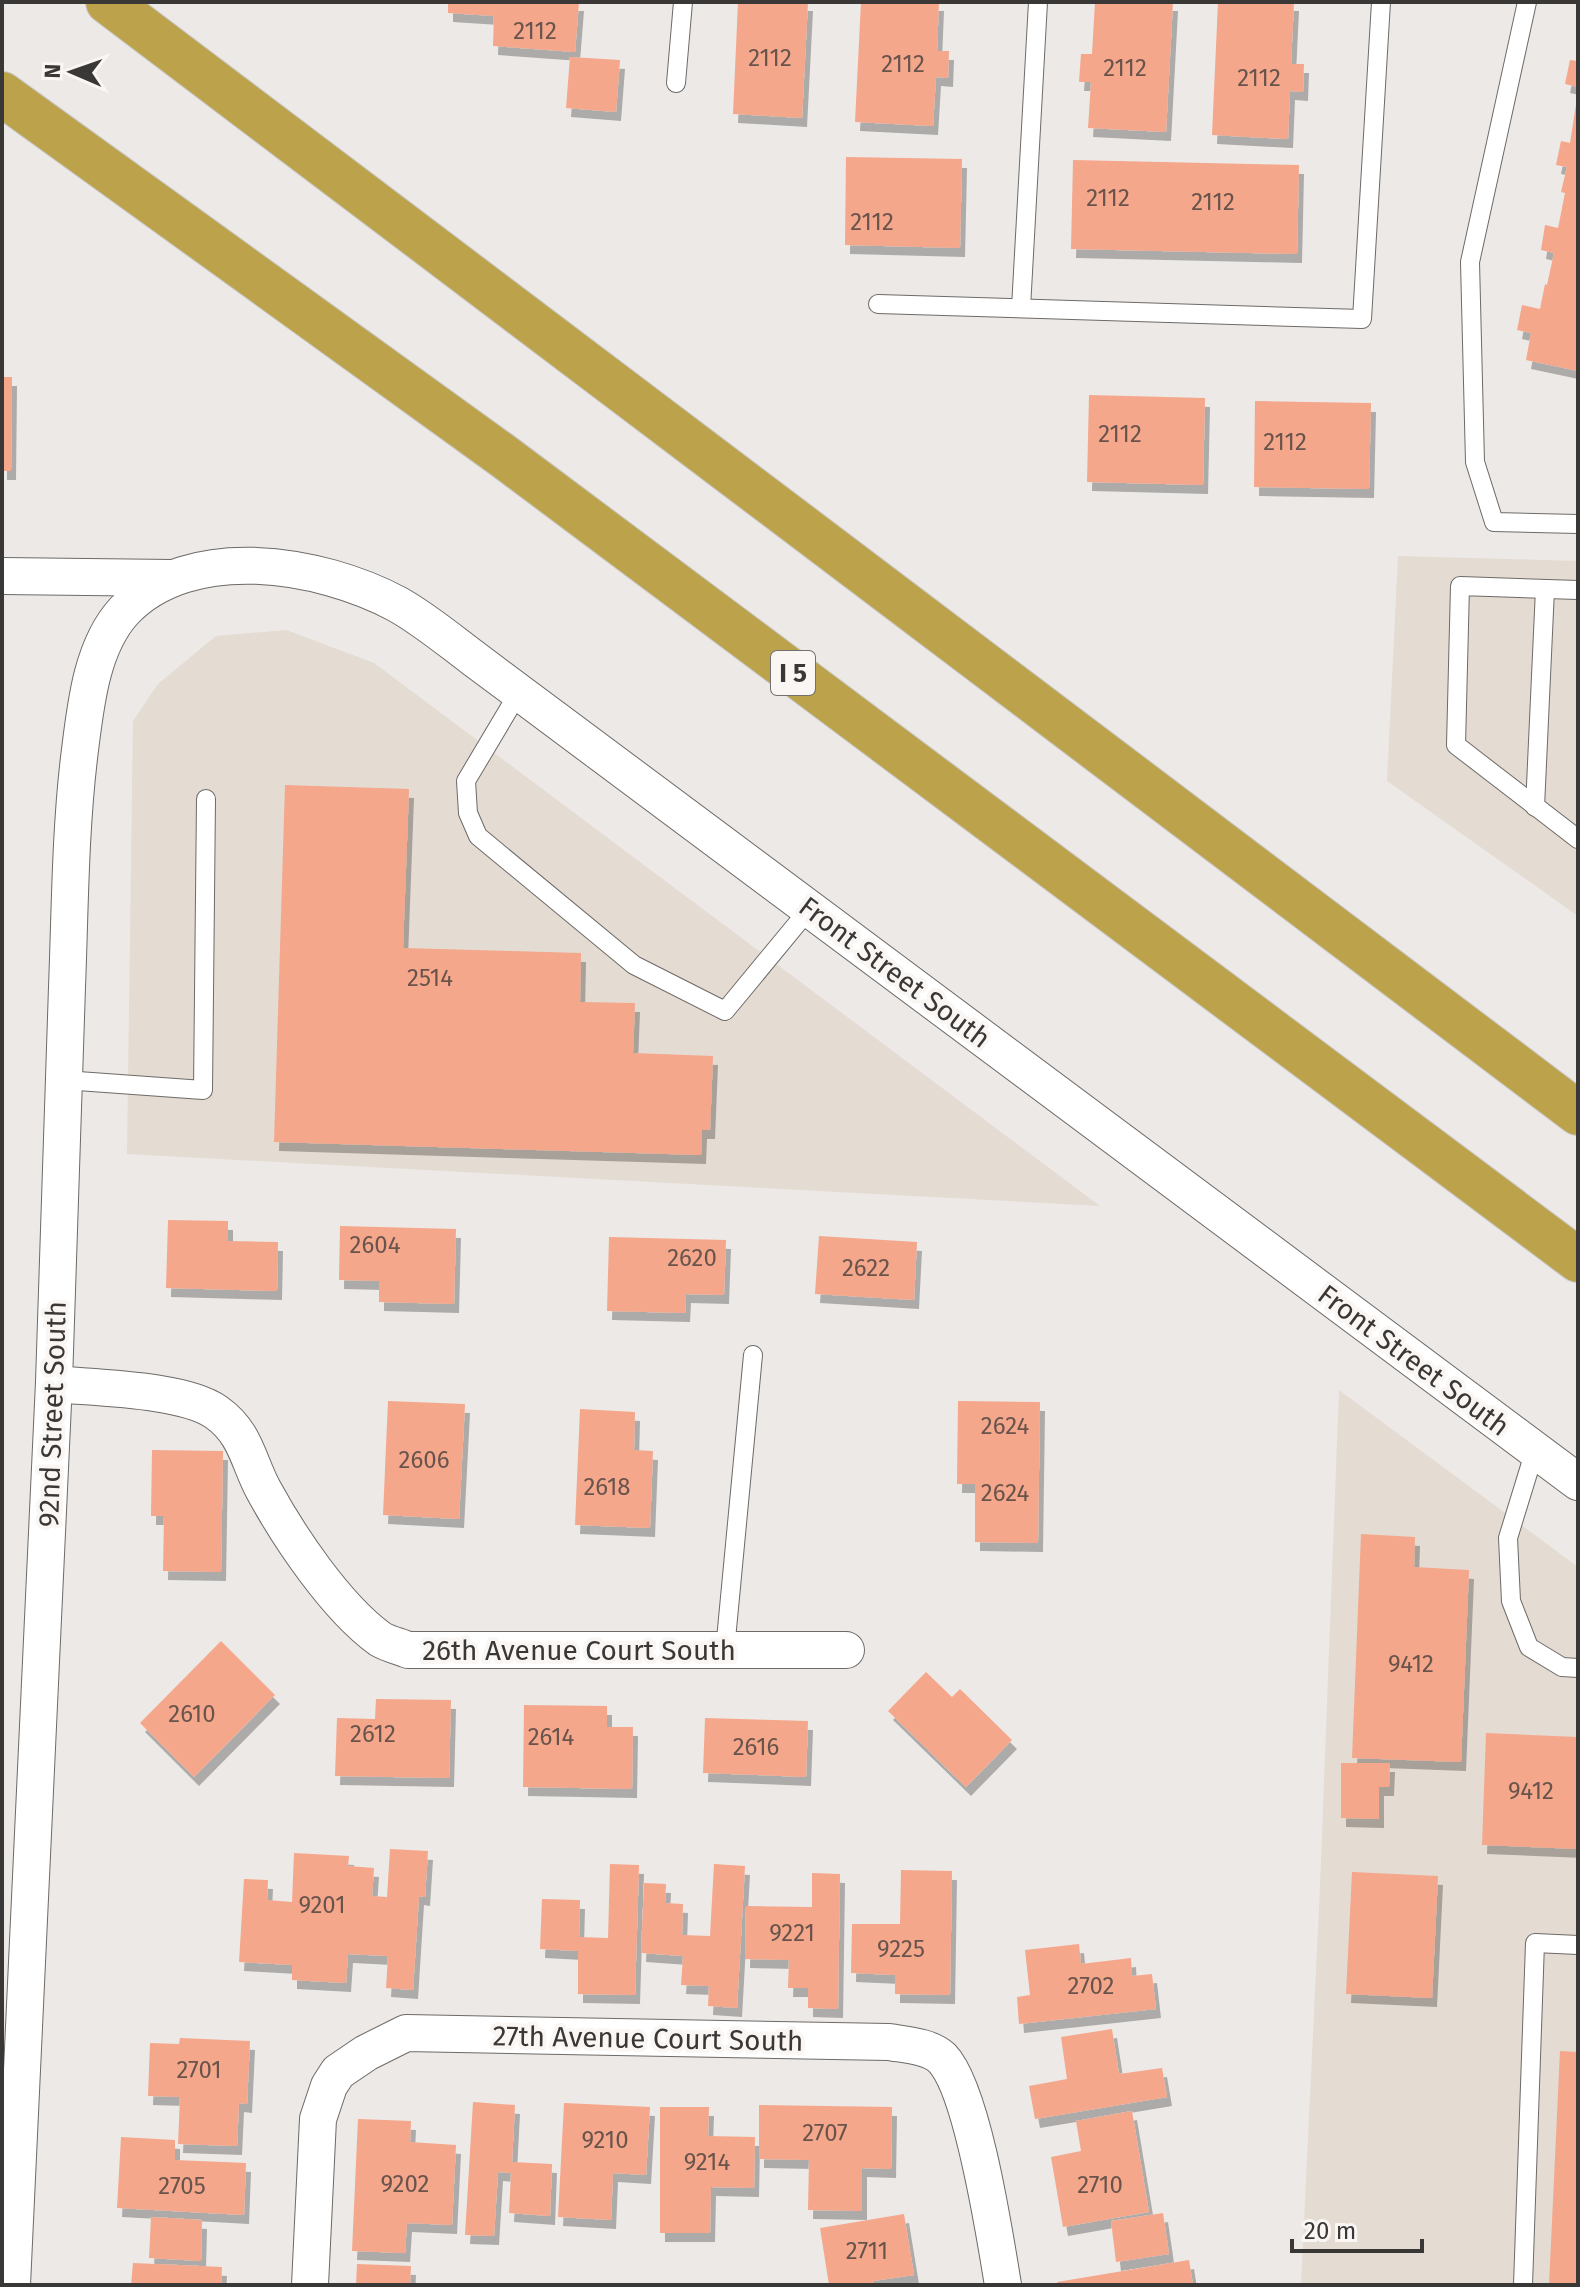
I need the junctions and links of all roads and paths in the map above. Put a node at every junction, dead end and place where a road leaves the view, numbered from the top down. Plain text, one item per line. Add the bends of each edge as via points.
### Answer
1 (108, 2) edge
2 (683, 2) edge
3 (1038, 2) edge
4 (1381, 2) edge
5 (1527, 2) edge
6 (676, 83) dead end
7 (2, 94) edge
8 (878, 304) dead end
9 (1021, 308) junction
10 (1578, 524) edge
11 (2, 576) edge
12 (172, 578) junction
13 (1545, 589) junction
14 (1578, 590) edge
15 (519, 692) junction
16 (206, 799) dead end
17 (1535, 807) junction
18 (1578, 839) edge
19 (810, 908) junction
20 (64, 1080) junction
21 (1578, 1113) edge
22 (1578, 1260) edge
23 (753, 1355) dead end
24 (54, 1384) junction
25 (1535, 1450) junction
26 (1578, 1482) edge
27 (725, 1650) junction
28 (846, 1650) dead end
29 (1578, 1668) edge
30 (1578, 1945) edge
31 (12, 2026) edge
32 (12, 2285) edge
33 (310, 2285) edge
34 (1003, 2285) edge
35 (1523, 2285) edge

1 - 21 highway
2 - 6 lane
3 - 9 lane
4 - 9 lane via 1362,319
5 - 10 lane via 1470,262 1475,462 1494,522
7 - 22 highway, I 5 via 506,458
8 - 9 lane
11 - 12 street
12 - 15 street, Front Street South via 228,565 263,566 363,589 410,613
12 - 20 street, 92nd Street South via 123,612 99,656 87,704 70,896
13 - 14 lane
13 - 17 lane
13 - 17 lane via 1460,586 1456,745
15 - 19 street, Front Street South
15 - 19 lane via 466,781 468,813 478,836 634,965 725,1011
16 - 20 lane via 203,1090
17 - 18 lane
19 - 25 street, Front Street South
20 - 24 street, 92nd Street South
23 - 27 lane
24 - 27 street, 26th Avenue Court South via 190,1400 215,1411 236,1430 262,1488 299,1546 344,1607 382,1640 408,1650
24 - 31 street, 92nd Street South
25 - 26 street, Front Street South
25 - 29 lane via 1508,1538 1511,1601 1529,1647 1562,1667
27 - 28 street, 26th Avenue Court South
30 - 35 lane via 1535,1943
31 - 32 street, 92nd Street South
33 - 34 street, 27th Avenue Court South via 318,2119 329,2086 338,2072 406,2033 889,2042 926,2049 942,2058 954,2078 971,2125

